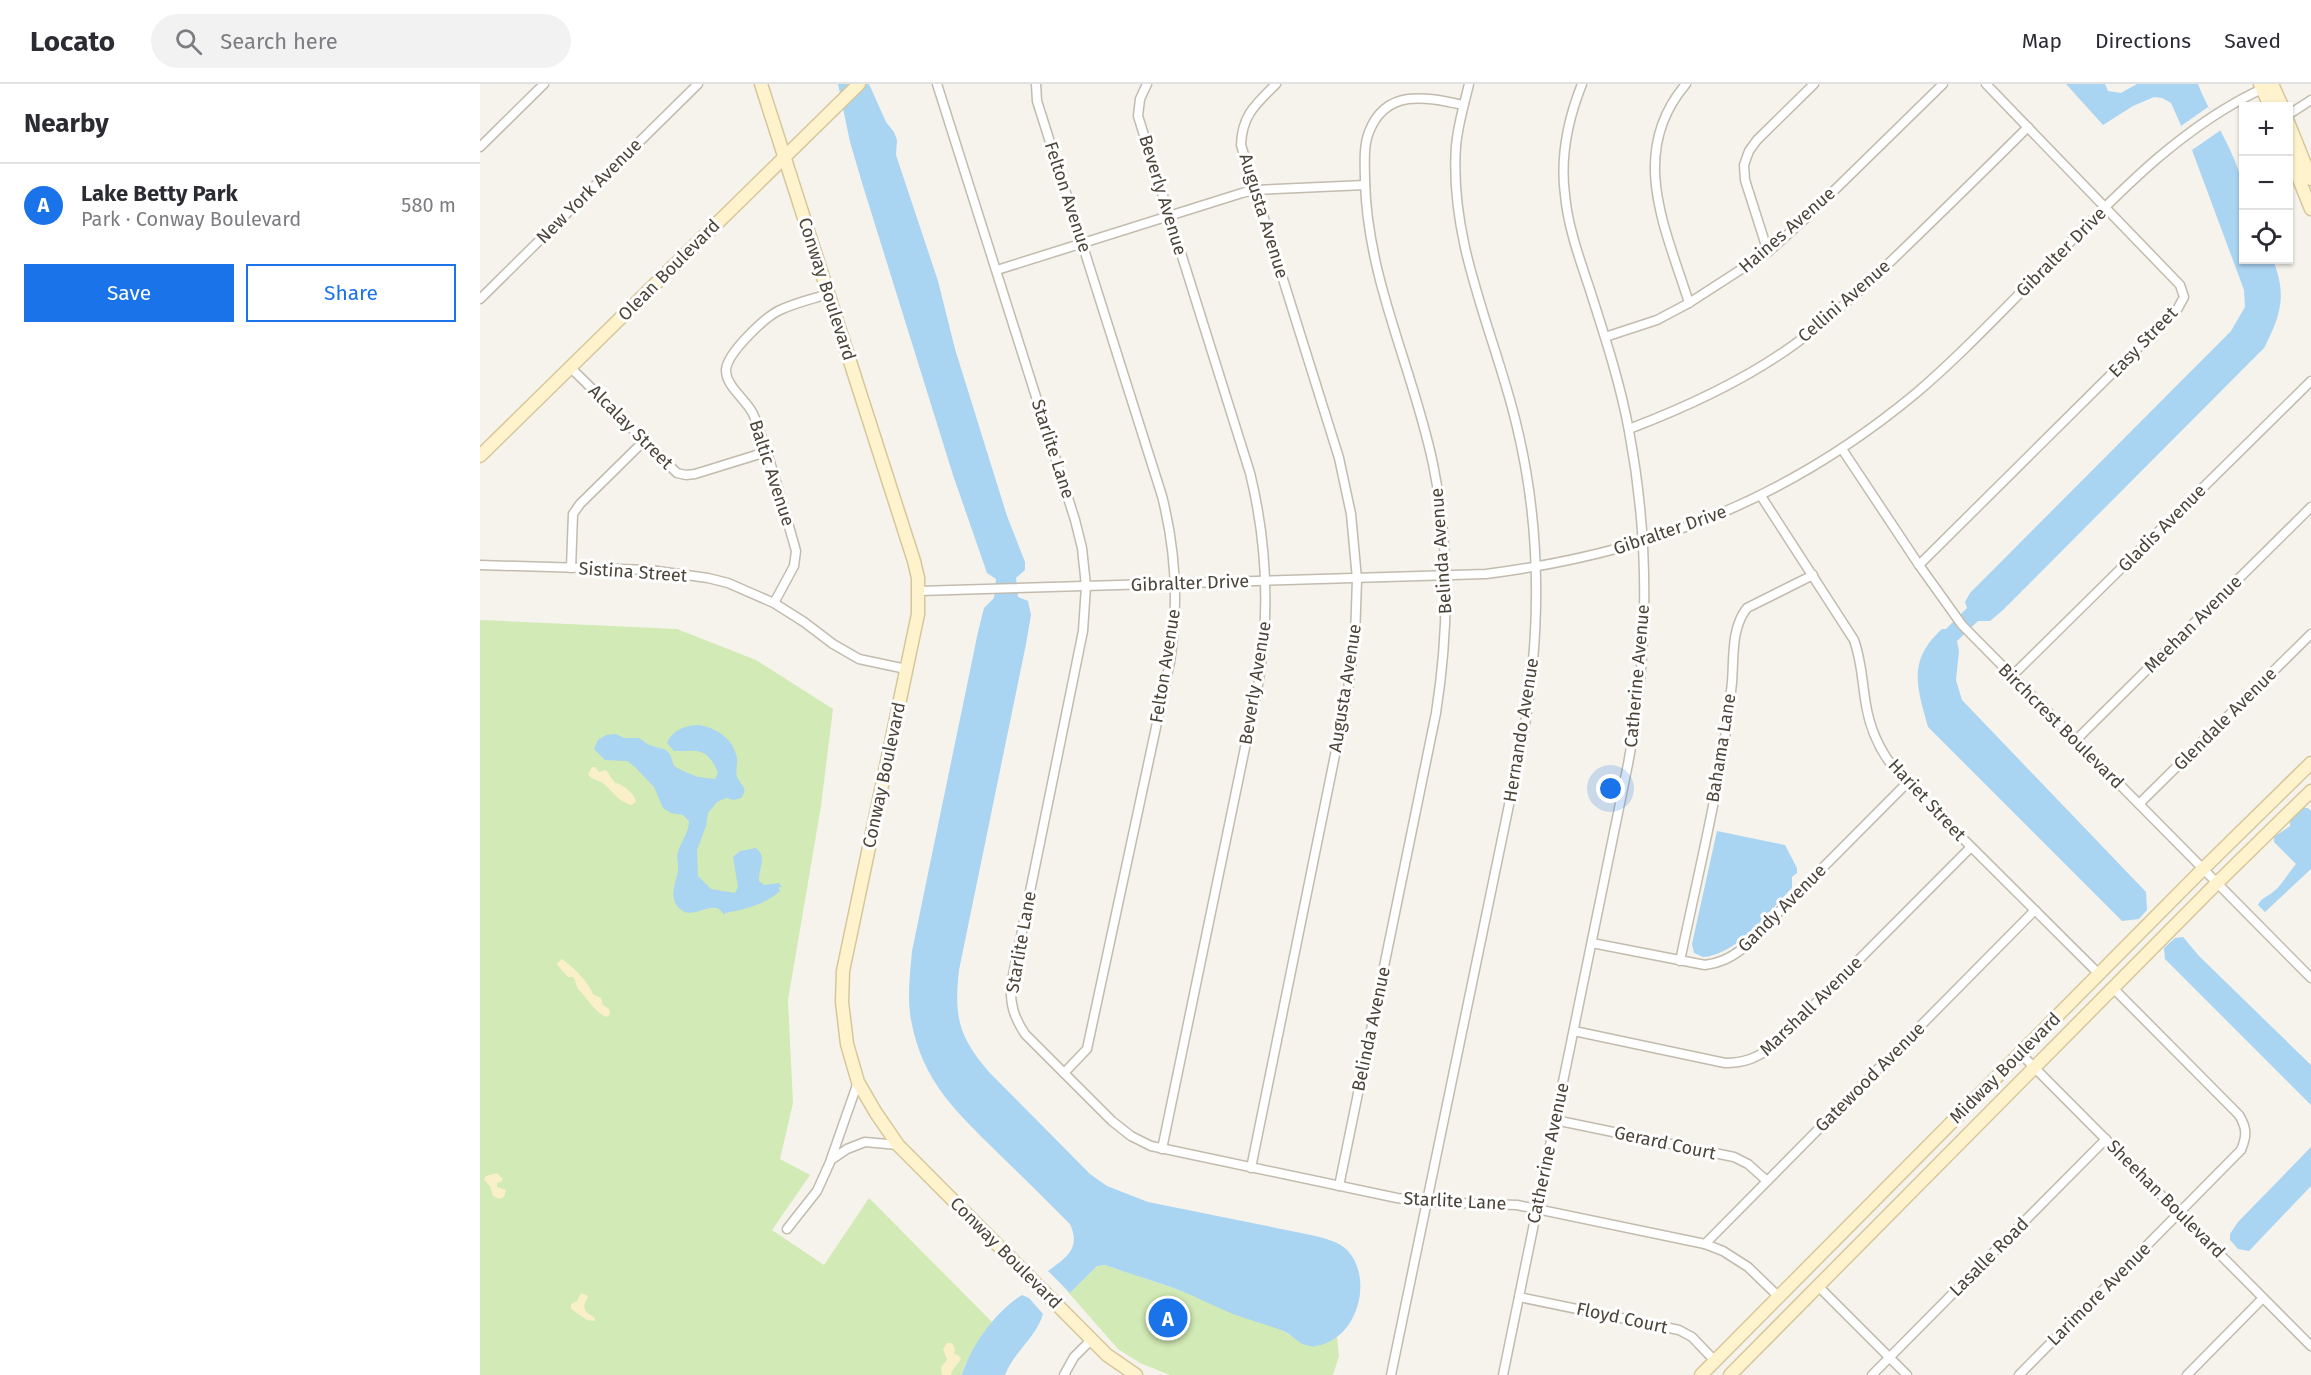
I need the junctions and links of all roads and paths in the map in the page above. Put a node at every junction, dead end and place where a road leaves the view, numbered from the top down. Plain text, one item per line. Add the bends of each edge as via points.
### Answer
1 (544, 84) edge
2 (698, 84) edge
3 (761, 84) edge
4 (859, 84) edge
5 (937, 84) edge
6 (1036, 84) edge
7 (1147, 84) edge
8 (1276, 84) edge
9 (1469, 84) edge
10 (1581, 84) edge
11 (1686, 84) edge
12 (1814, 84) edge
13 (1943, 84) edge
14 (1986, 84) edge
15 (2266, 85) edge
16 (2311, 100) edge
17 (2269, 102) edge
18 (2279, 102) edge
19 (1463, 105) junction
20 (2293, 112) edge
21 (2028, 127) junction
22 (2293, 132) edge
23 (480, 147) edge
24 (784, 156) junction
25 (2291, 156) edge
26 (2311, 179) edge
27 (1365, 184) junction
28 (1255, 190) junction
29 (2105, 208) junction
30 (2311, 209) edge
31 (1169, 215) junction
32 (1083, 243) junction
33 (1768, 252) junction
34 (997, 270) junction
35 (828, 294) junction
36 (480, 299) edge
37 (1689, 303) junction
38 (1605, 337) junction
39 (570, 367) junction
40 (2311, 381) edge
41 (1629, 429) junction
42 (644, 441) junction
43 (1842, 449) junction
44 (766, 452) junction
45 (480, 456) edge
46 (1761, 496) junction
47 (2311, 507) edge
48 (1644, 542) junction
49 (480, 565) edge
50 (1919, 565) junction
51 (1537, 567) junction
52 (571, 568) junction
53 (1813, 575) junction
54 (1446, 576) junction
55 (1357, 579) junction
56 (1267, 581) junction
57 (1176, 584) junction
58 (1086, 586) junction
59 (919, 591) junction
60 (774, 603) junction
61 (2311, 634) edge
62 (906, 669) junction
63 (2012, 676) junction
64 (2076, 740) junction
65 (2311, 763) edge
66 (1907, 783) junction
67 (2310, 795) edge
68 (2139, 804) junction
69 (1971, 847) junction
70 (2203, 869) junction
71 (2217, 883) junction
72 (2035, 910) junction
73 (1592, 943) junction
74 (1680, 961) junction
75 (2099, 974) junction
76 (2311, 978) edge
77 (2113, 988) junction
78 (1574, 1031) junction
79 (2020, 1053) junction
80 (2034, 1067) junction
81 (1064, 1072) junction
82 (858, 1082) junction
83 (1555, 1120) junction
84 (2106, 1139) junction
85 (898, 1145) junction
86 (1162, 1149) junction
87 (831, 1160) junction
88 (1251, 1168) junction
89 (1767, 1181) junction
90 (1339, 1186) junction
91 (1428, 1202) junction
92 (1537, 1208) junction
93 (2180, 1214) junction
94 (787, 1229) dead end
95 (1705, 1244) junction
96 (1818, 1286) junction
97 (1519, 1297) junction
98 (1779, 1297) junction
99 (2264, 1298) junction
100 (1092, 1340) junction
101 (2311, 1346) edge
102 (1889, 1358) junction
103 (1715, 1361) junction
104 (1064, 1375) edge
105 (1136, 1375) edge
106 (1391, 1375) edge
107 (1503, 1375) edge
108 (1701, 1375) edge
109 (1730, 1375) edge
110 (1872, 1375) edge
111 (1907, 1375) edge
112 (2019, 1375) edge
113 (2187, 1375) edge

1 - 23 street
2 - 36 street, New York Avenue
3 - 24 street, Conway Boulevard
4 - 24 street, Olean Boulevard
5 - 34 street, Starlite Lane
6 - 32 street, Felton Avenue via 1037,101
7 - 31 street, Beverly Avenue via 1138,116
8 - 28 street, Augusta Avenue via 1255,104 1242,128 1243,154
9 - 19 street, Hernando Avenue
10 - 38 street, Catherine Avenue via 1565,146 1564,194
11 - 37 street via 1664,120 1654,173 1657,201
12 - 33 street via 1757,140 1744,165 1745,180
13 - 33 street, Haines Avenue
14 - 21 street, Easy Street
15 - 17 street
15 - 18 street
15 - 29 street, Gibralter Drive via 2186,136
16 - 20 street
19 - 27 street, Belinda Avenue via 1413,97 1384,110 1368,134
19 - 51 street, Hernando Avenue via 1455,174 1460,226 1518,428
21 - 29 street, Easy Street
21 - 41 street, Cellini Avenue via 1879,274 1821,324 1724,388
22 - 26 street
24 - 35 street, Conway Boulevard
24 - 39 street, Olean Boulevard
25 - 30 street
27 - 28 street
27 - 54 street, Belinda Avenue via 1377,272 1433,465
28 - 31 street
28 - 55 street, Augusta Avenue via 1339,458 1351,514
29 - 43 street, Gibralter Drive via 1948,364
29 - 50 street, Easy Street via 2180,285 2184,297 2178,308
31 - 32 street
31 - 56 street, Beverly Avenue via 1250,473
32 - 34 street
32 - 57 street, Felton Avenue via 1162,495
33 - 37 street, Haines Avenue
34 - 58 street, Starlite Lane via 1075,520
35 - 44 street, Baltic Avenue via 771,315 728,361 728,381 753,413
35 - 59 street, Conway Boulevard via 915,561
37 - 38 street, Haines Avenue via 1658,320
38 - 41 street, Catherine Avenue
39 - 42 street, Alcalay Street
39 - 45 street, Olean Boulevard
40 - 63 street, Gladis Avenue
41 - 48 street, Catherine Avenue
42 - 44 street, Alcalay Street via 677,473 686,475
42 - 52 street via 573,514
43 - 46 street, Gibralter Drive
43 - 50 street, Birchcrest Boulevard
44 - 60 street, Baltic Avenue via 796,551 794,566
46 - 48 street, Gibralter Drive
46 - 53 street, Hariet Street
47 - 64 street, Meehan Avenue
48 - 51 street, Gibralter Drive
48 - 73 street, Catherine Avenue via 1644,633 1638,706
49 - 52 street, Sistina Street
50 - 63 street, Birchcrest Boulevard via 1950,610
51 - 54 street, Gibralter Drive
51 - 91 street, Hernando Avenue via 1527,717
52 - 60 street, Sistina Street via 686,574 728,583
53 - 66 street, Hariet Street via 1854,640 1873,731 1888,760
53 - 74 street, Bahama Lane via 1747,608 1735,631 1723,750
54 - 55 street, Gibralter Drive
54 - 90 street, Belinda Avenue via 1445,646 1436,713
55 - 56 street, Gibralter Drive
55 - 88 street, Augusta Avenue via 1355,639 1347,696
56 - 57 street, Gibralter Drive
56 - 86 street, Beverly Avenue via 1259,680
57 - 58 street, Gibralter Drive
57 - 81 street, Felton Avenue via 1170,662 1087,1049
58 - 59 street, Gibralter Drive
58 - 81 street, Starlite Lane via 1081,646 1010,994 1015,1019 1025,1034
59 - 62 street, Conway Boulevard
60 - 62 street, Sistina Street via 860,659
61 - 68 street, Glendale Avenue
62 - 82 street, Conway Boulevard via 843,971 844,1029
63 - 64 street, Birchcrest Boulevard
64 - 68 street, Birchcrest Boulevard
65 - 70 street, Midway Boulevard
66 - 69 street, Hariet Street
66 - 74 street, Gandy Avenue via 1742,949 1719,963
67 - 71 street, Midway Boulevard
68 - 70 street, Birchcrest Boulevard
69 - 72 street, Hariet Street
69 - 78 street, Marshall Avenue via 1757,1058 1725,1063
70 - 71 street, Birchcrest Boulevard
70 - 75 street, Midway Boulevard
71 - 76 street, Birchcrest Boulevard
71 - 77 street, Midway Boulevard
72 - 75 street, Hariet Street
72 - 89 street, Gatewood Avenue
73 - 74 street, Gandy Avenue
73 - 78 street, Catherine Avenue
75 - 79 street, Midway Boulevard
77 - 80 street, Midway Boulevard
77 - 93 street via 2239,1115 2245,1126 2241,1150
78 - 83 street, Catherine Avenue
79 - 80 street, Sheehan Boulevard
79 - 98 street, Midway Boulevard
80 - 84 street, Sheehan Boulevard
80 - 96 street, Midway Boulevard
81 - 86 street, Starlite Lane via 1122,1130
82 - 85 street, Conway Boulevard
82 - 87 street
83 - 89 street, Gerard Court via 1734,1157
83 - 92 street, Catherine Avenue
84 - 93 street, Sheehan Boulevard
84 - 102 street, Lasalle Road
85 - 87 street via 865,1142
85 - 100 street, Conway Boulevard
86 - 88 street, Starlite Lane
87 - 94 street via 817,1191
88 - 90 street, Starlite Lane
89 - 95 street, Gatewood Avenue
90 - 91 street, Starlite Lane
91 - 92 street, Starlite Lane
91 - 106 street, Hernando Avenue
92 - 95 street, Starlite Lane
92 - 97 street, Catherine Avenue
93 - 99 street, Sheehan Boulevard
93 - 112 street, Larimore Avenue
95 - 98 street, Starlite Lane via 1748,1267
96 - 102 street
96 - 109 street, Midway Boulevard
97 - 103 street, Floyd Court via 1679,1330 1692,1337
97 - 107 street, Catherine Avenue
98 - 103 street, Midway Boulevard
99 - 101 street, Sheehan Boulevard
99 - 113 street
100 - 104 street via 1074,1357
100 - 105 street, Conway Boulevard
102 - 110 street, Lasalle Road
102 - 111 street
103 - 108 street, Midway Boulevard

